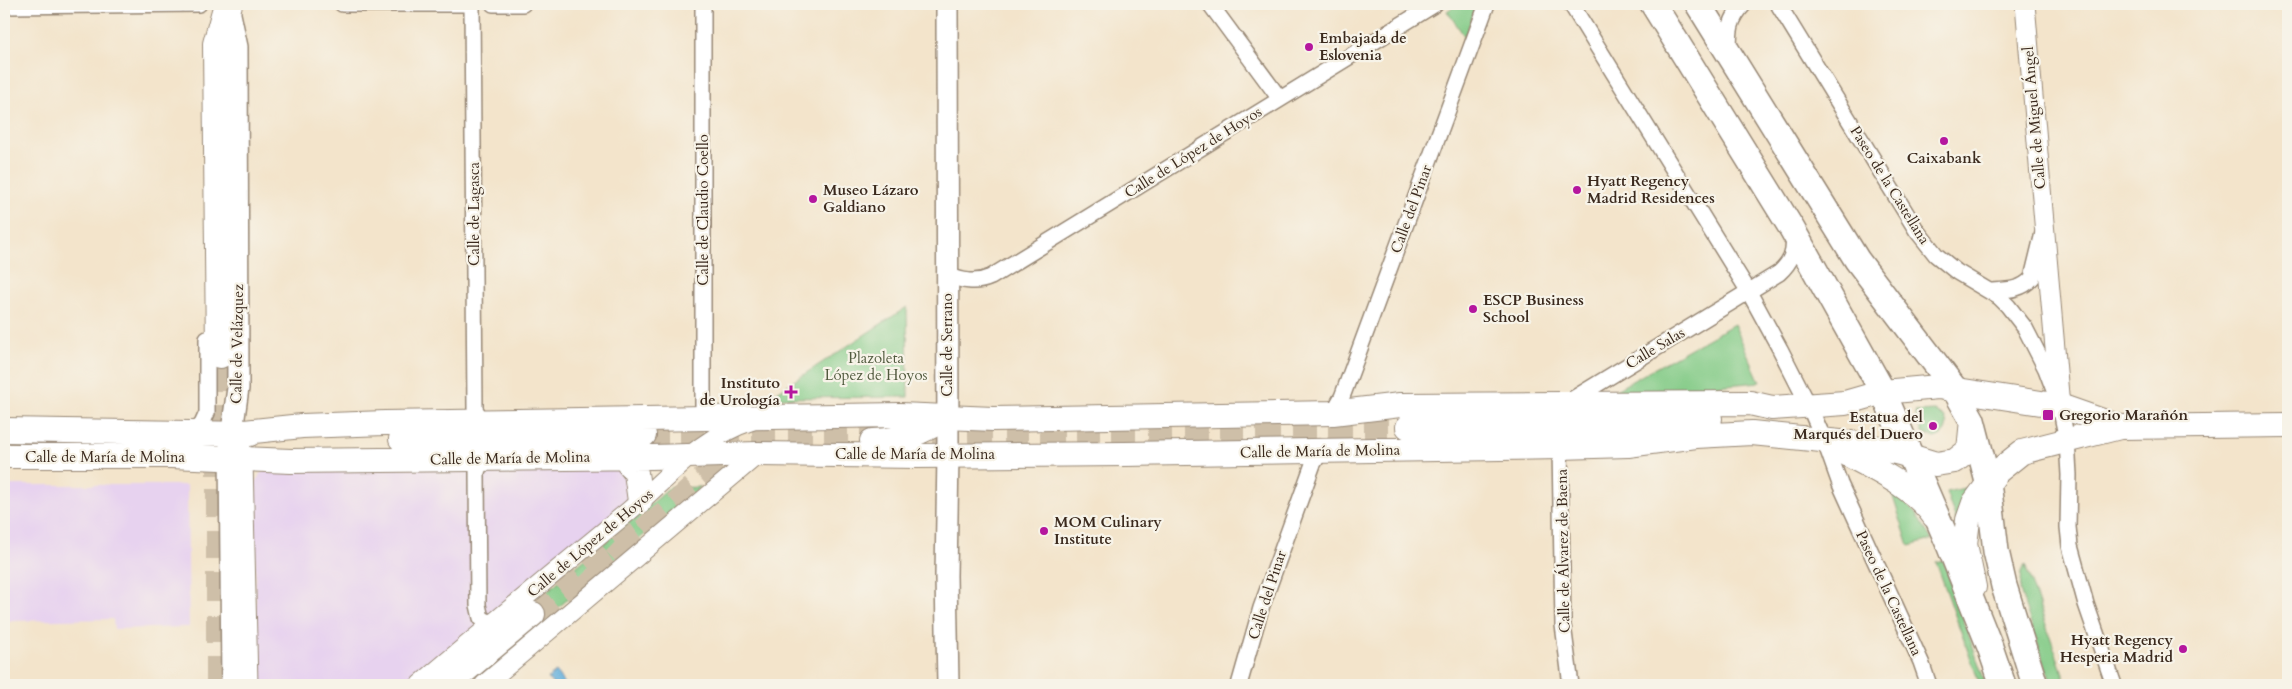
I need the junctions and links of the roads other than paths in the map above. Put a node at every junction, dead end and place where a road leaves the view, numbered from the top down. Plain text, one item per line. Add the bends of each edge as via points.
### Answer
1 (199, 4) edge
2 (228, 4) edge
3 (342, 4) edge
4 (464, 4) edge
5 (472, 4) edge
6 (494, 4) edge
7 (523, 4) edge
8 (703, 4) edge
9 (947, 4) edge
10 (1210, 4) edge
11 (1435, 4) edge
12 (1487, 4) edge
13 (1571, 4) edge
14 (1653, 4) edge
15 (1698, 4) edge
16 (1744, 4) edge
17 (1778, 4) edge
18 (2025, 4) edge
19 (4, 6) edge
20 (1729, 53) junction
21 (1280, 99) junction
22 (1792, 230) junction
23 (2043, 232) junction
24 (947, 275) junction
25 (1990, 291) junction
26 (1749, 292) junction
27 (1858, 350) junction
28 (220, 354) tunnel mouth
29 (1954, 388) junction
30 (1883, 392) junction
31 (1845, 403) junction
32 (1562, 406) junction
33 (1809, 406) junction
34 (2060, 406) junction
35 (1772, 408) junction
36 (1333, 413) junction
37 (768, 416) junction
38 (703, 417) junction
39 (947, 417) junction
40 (1972, 420) junction
41 (482, 421) junction
42 (1408, 426) tunnel mouth
43 (2288, 426) edge
44 (2120, 427) junction
45 (4, 430) edge
46 (194, 432) junction
47 (233, 433) junction
48 (644, 435) tunnel mouth
49 (2067, 440) junction
50 (1825, 442) junction
51 (1560, 447) junction
52 (1321, 451) junction
53 (758, 454) junction
54 (948, 455) junction
55 (4, 456) edge
56 (688, 456) junction
57 (623, 457) junction
58 (1912, 457) junction
59 (482, 459) junction
60 (237, 460) junction
61 (1988, 482) junction
62 (640, 501) junction
63 (1942, 528) junction
64 (533, 614) tunnel mouth
65 (493, 624) junction
66 (1990, 647) junction
67 (232, 685) edge
68 (248, 685) edge
69 (420, 685) edge
70 (448, 685) edge
71 (484, 685) edge
72 (948, 685) edge
73 (1239, 685) edge
74 (1571, 685) edge
75 (1929, 685) edge
76 (2003, 685) edge
77 (2035, 685) edge
78 (2114, 685) edge

1 - 19 street
2 - 28 highway via 217,44
2 - 46 street, Calle de Velázquez via 211,22 208,36 208,403 206,418
2 - 47 main road, Calle de Velázquez via 237,47 239,319 238,388
3 - 4 street
5 - 41 street, Calle de Lagasca via 475,409
6 - 7 street
8 - 38 street, Calle de Claudio Coello
9 - 24 main road, Calle de Serrano
10 - 21 street
11 - 21 street, Calle de López de Hoyos
12 - 36 street, Calle del Pinar via 1342,397
13 - 26 street, Paseo de la Castellana
14 - 22 highway
15 - 20 highway
16 - 20 street via 1733,16
17 - 25 street, Paseo de la Castellana via 1917,231 1936,256
18 - 23 street, Calle de Miguel Ángel
20 - 29 highway via 1857,260
21 - 24 street, Calle de López de Hoyos via 991,277 976,282
22 - 26 street, Calle Salas via 1794,249 1791,260 1779,274
22 - 27 highway
23 - 25 street, Calle de Miguel Ángel via 2032,278 2027,284
23 - 34 street, Calle de Miguel Ángel
24 - 39 main road, Calle de Serrano
25 - 34 street, Paseo de la Castellana via 2026,328
26 - 32 street, Calle Salas
26 - 33 street, Paseo de la Castellana
27 - 30 highway
27 - 31 main road via 1859,381
29 - 30 main road, Calle de María de Molina via 1924,387
29 - 34 main road, Calle de María de Molina
29 - 40 highway
30 - 31 main road, Calle de María de Molina
30 - 58 highway
31 - 33 main road, Calle de María de Molina
32 - 35 main road, Calle de María de Molina via 1750,403
32 - 36 main road, Calle de María de Molina via 1400,405
33 - 35 main road, Calle de María de Molina
33 - 50 street, Paseo de la Castellana
34 - 44 main road, Calle de María de Molina
34 - 49 street, Paseo de la Castellana
35 - 42 main road, Calle de María de Molina via 1751,416 1635,425
36 - 39 main road, Calle de María de Molina
37 - 38 main road, Calle de María de Molina
37 - 39 main road, Calle de María de Molina via 900,414
37 - 56 street, Calle de López de Hoyos via 726,430
38 - 41 main road, Calle de María de Molina
39 - 53 main road via 903,439 801,443
39 - 54 main road, Calle de Serrano
40 - 58 main road via 1969,450 1955,462 1936,464
40 - 61 highway
41 - 47 main road, Calle de María de Molina via 324,425
43 - 44 main road
44 - 49 main road
45 - 46 main road, Calle de María de Molina
46 - 47 main road, Calle de María de Molina
47 - 48 main road, Calle de María de Molina via 400,439
47 - 60 main road, Calle de Velázquez
49 - 61 main road via 2022,452
49 - 78 street, Paseo de la Castellana via 2070,546
50 - 51 main road, Calle de María de Molina via 1752,433 1628,445
50 - 58 main road via 1867,445
50 - 63 main road via 1910,489
50 - 75 street, Paseo de la Castellana via 1840,484
51 - 52 main road, Calle de María de Molina
51 - 74 street, Calle de Álvarez de Baena via 1563,625
52 - 54 main road, Calle de María de Molina
52 - 73 street, Calle del Pinar via 1313,464 1261,608
53 - 54 main road, Calle de María de Molina
53 - 56 main road, Calle de María de Molina
53 - 71 street
54 - 72 main road, Calle de Serrano
55 - 60 main road, Calle de María de Molina via 119,455
56 - 57 main road, Calle de María de Molina
56 - 62 street, Calle de López de Hoyos
57 - 59 main road, Calle de María de Molina
57 - 62 main road via 636,473
58 - 63 highway
59 - 60 main road, Calle de María de Molina
59 - 65 street via 477,472 478,605 481,618
60 - 67 main road, Calle de Velázquez
60 - 68 street, Calle de Velázquez
61 - 66 main road via 1968,520 1965,544
61 - 77 highway via 2004,586
62 - 65 street, Calle de López de Hoyos
63 - 66 highway
64 - 70 main road
65 - 69 street, Calle de López de Hoyos
66 - 76 highway

